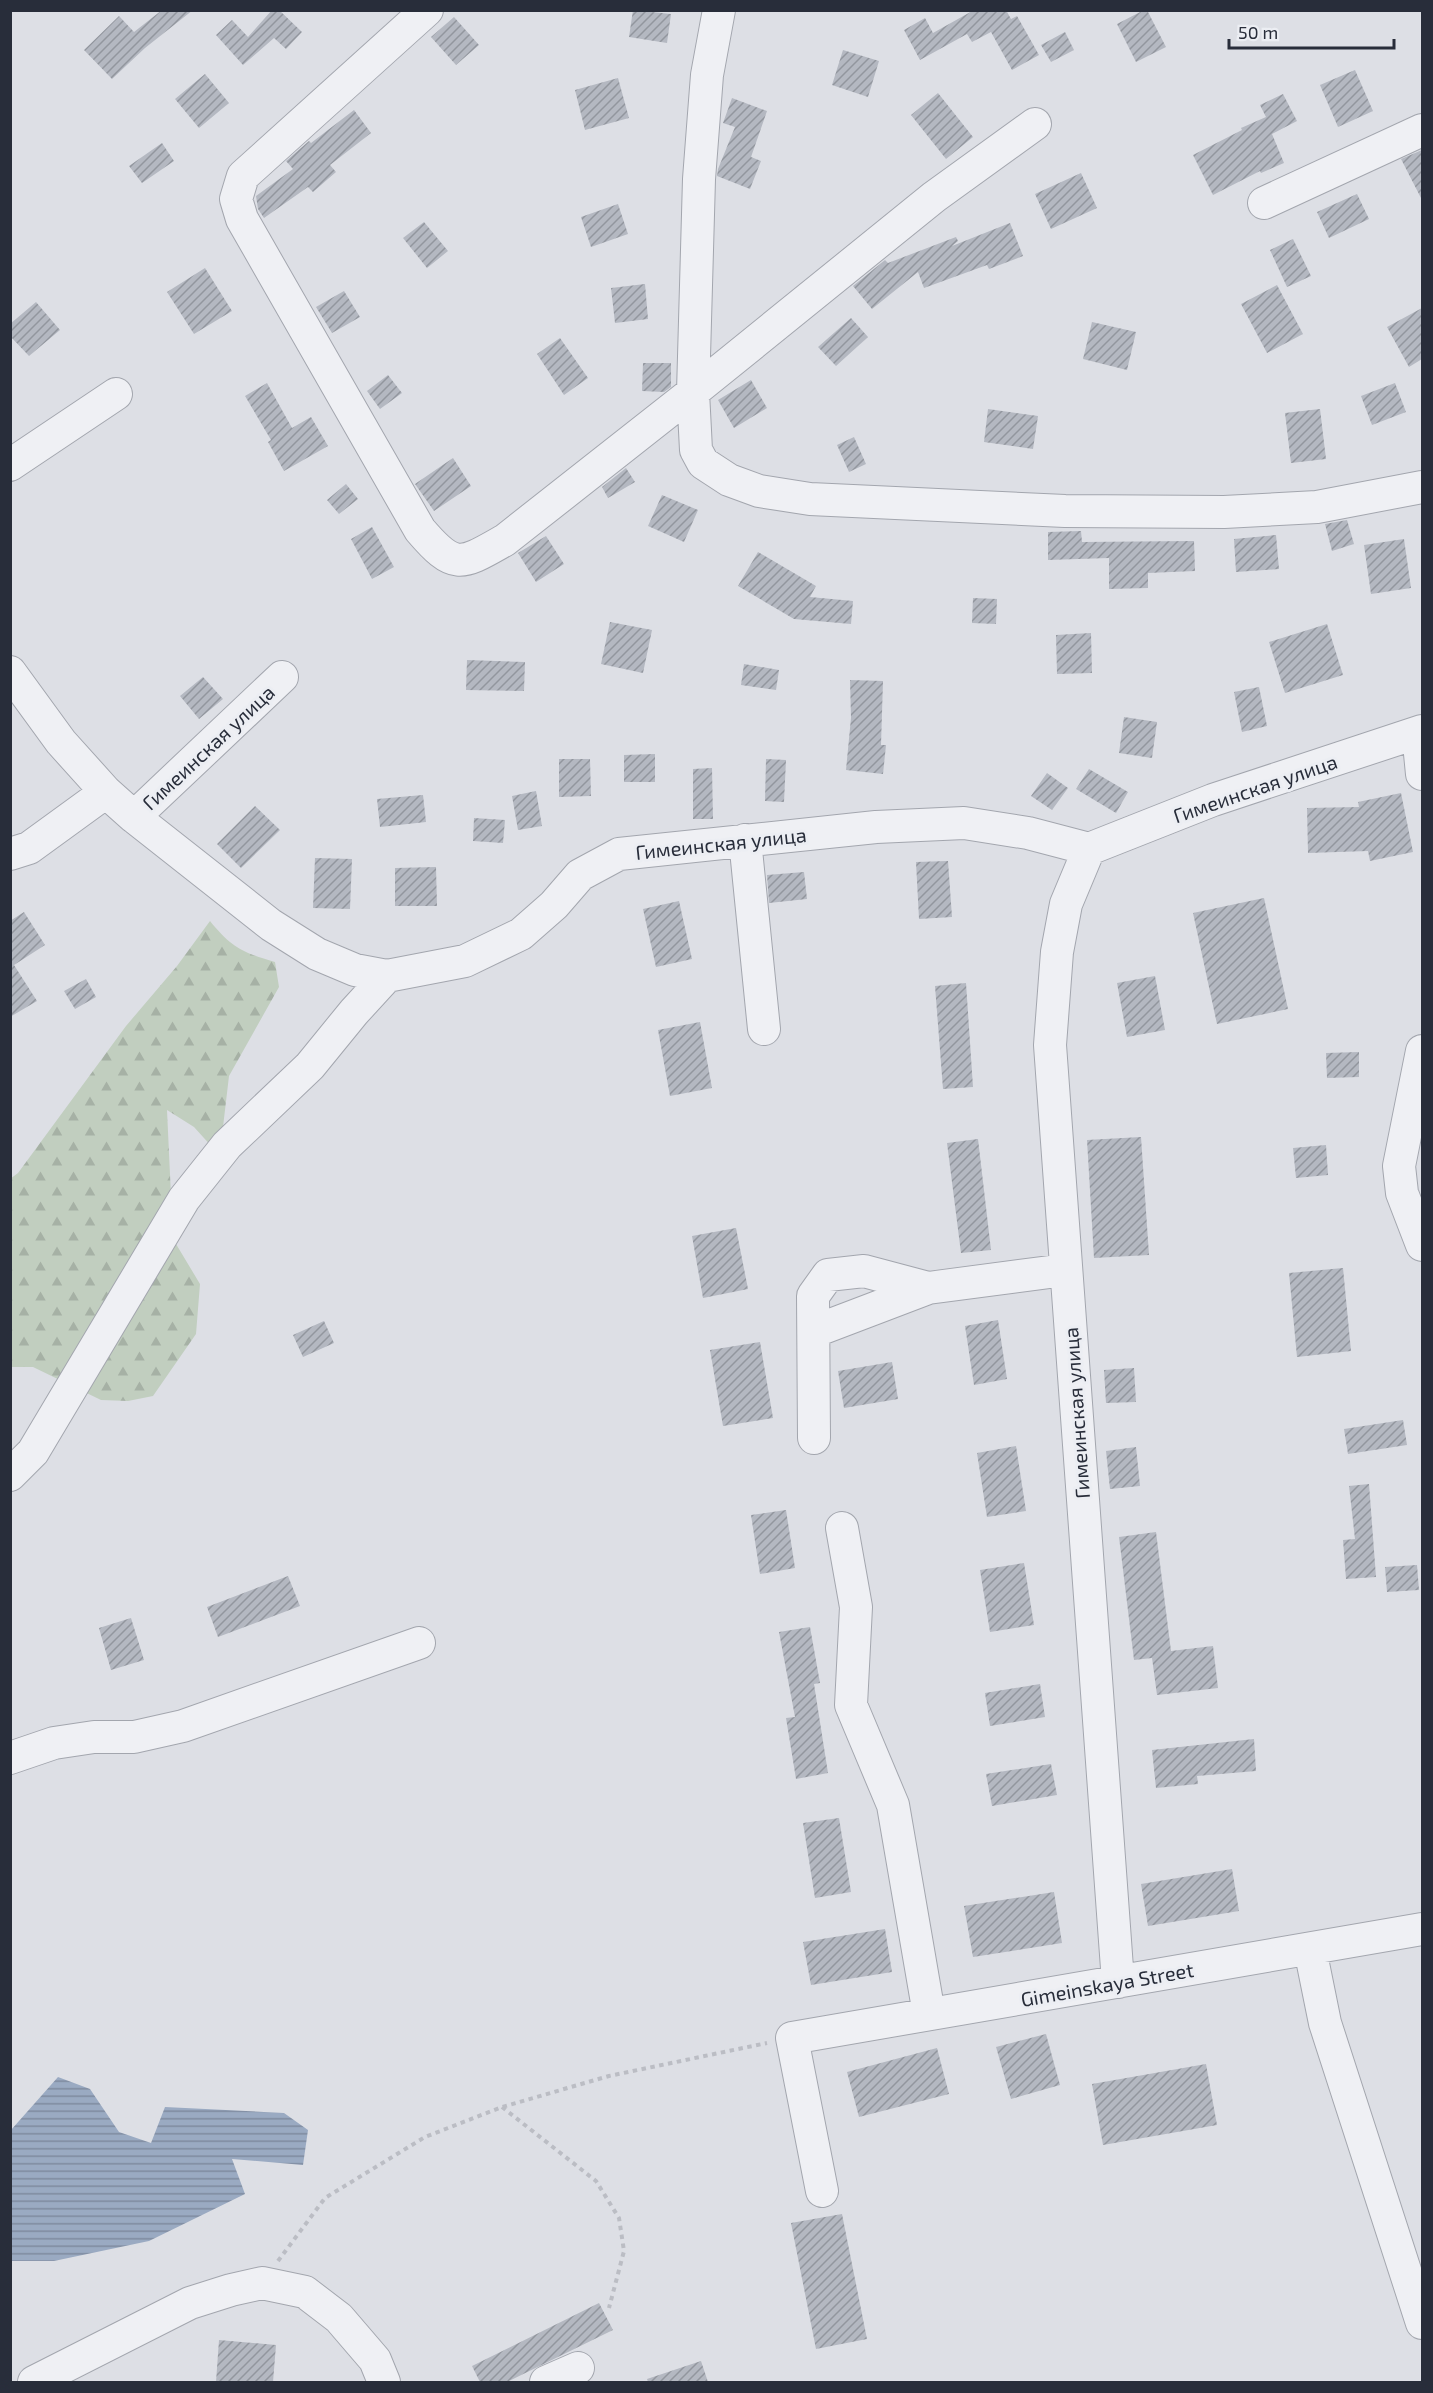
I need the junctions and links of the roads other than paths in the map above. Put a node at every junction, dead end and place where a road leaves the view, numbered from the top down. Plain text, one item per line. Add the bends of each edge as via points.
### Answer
1 (427, 10) edge
2 (719, 10) edge
3 (1035, 124) dead end
4 (1422, 130) edge
5 (1264, 203) dead end
6 (693, 392) junction
7 (116, 394) dead end
8 (10, 465) edge
9 (1422, 487) edge
10 (10, 672) edge
11 (282, 677) dead end
12 (1420, 732) edge
13 (1422, 774) edge
14 (106, 792) junction
15 (134, 817) junction
16 (745, 840) junction
17 (1089, 849) junction
18 (10, 854) edge
19 (387, 976) junction
20 (764, 1029) dead end
21 (1422, 1051) edge
22 (1422, 1245) edge
23 (1065, 1270) junction
24 (928, 1288) junction
25 (815, 1331) junction
26 (814, 1438) dead end
27 (10, 1475) edge
28 (842, 1528) dead end
29 (419, 1643) dead end
30 (10, 1758) edge
31 (1422, 1929) edge
32 (1310, 1949) junction
33 (1118, 1982) junction
34 (929, 2014) junction
35 (822, 2191) dead end
36 (1422, 2323) edge
37 (578, 2368) dead end
38 (73, 2372) edge
39 (34, 2382) edge
40 (384, 2382) edge
41 (546, 2382) edge

1 - 6 street via 243,176 236,199 243,219 420,530 439,552 453,560 472,559 505,540
2 - 6 street via 707,75 699,179
3 - 6 street via 934,197
4 - 5 street
6 - 9 street via 696,450 703,463 729,480 759,491 810,499 1065,511 1224,512 1317,507
7 - 8 street
10 - 14 street via 61,742
11 - 15 street, Гимеинская улица
12 - 13 street
12 - 17 street, Гимеинская улица via 1213,800
14 - 15 street
14 - 18 street via 29,848
15 - 19 street via 272,925 308,948 355,969
16 - 17 street, Гимеинская улица via 964,823 1028,833
16 - 19 street, Гимеинская улица via 619,854 580,875 521,934 465,961
16 - 20 street
17 - 23 street, Гимеинская улица via 1066,903 1057,952 1050,1045
19 - 27 street via 310,1066 227,1146 184,1199 33,1452
21 - 22 street via 1399,1166 1402,1193
23 - 24 street
23 - 33 street, Гимеинская улица
24 - 25 street
24 - 25 street via 864,1271 828,1275 813,1296
25 - 26 street
28 - 34 street via 856,1607 851,1705 893,1805
29 - 30 street via 183,1725 134,1737 54,1743
31 - 32 street, Gimeinskaya Street
32 - 33 street, Gimeinskaya Street
32 - 36 street via 1325,2023
33 - 34 street, Gimeinskaya Street
34 - 35 street, Gimeinskaya Street via 792,2038
37 - 41 street
38 - 39 street
38 - 40 street via 190,2303 262,2283 305,2292 339,2318 375,2360

